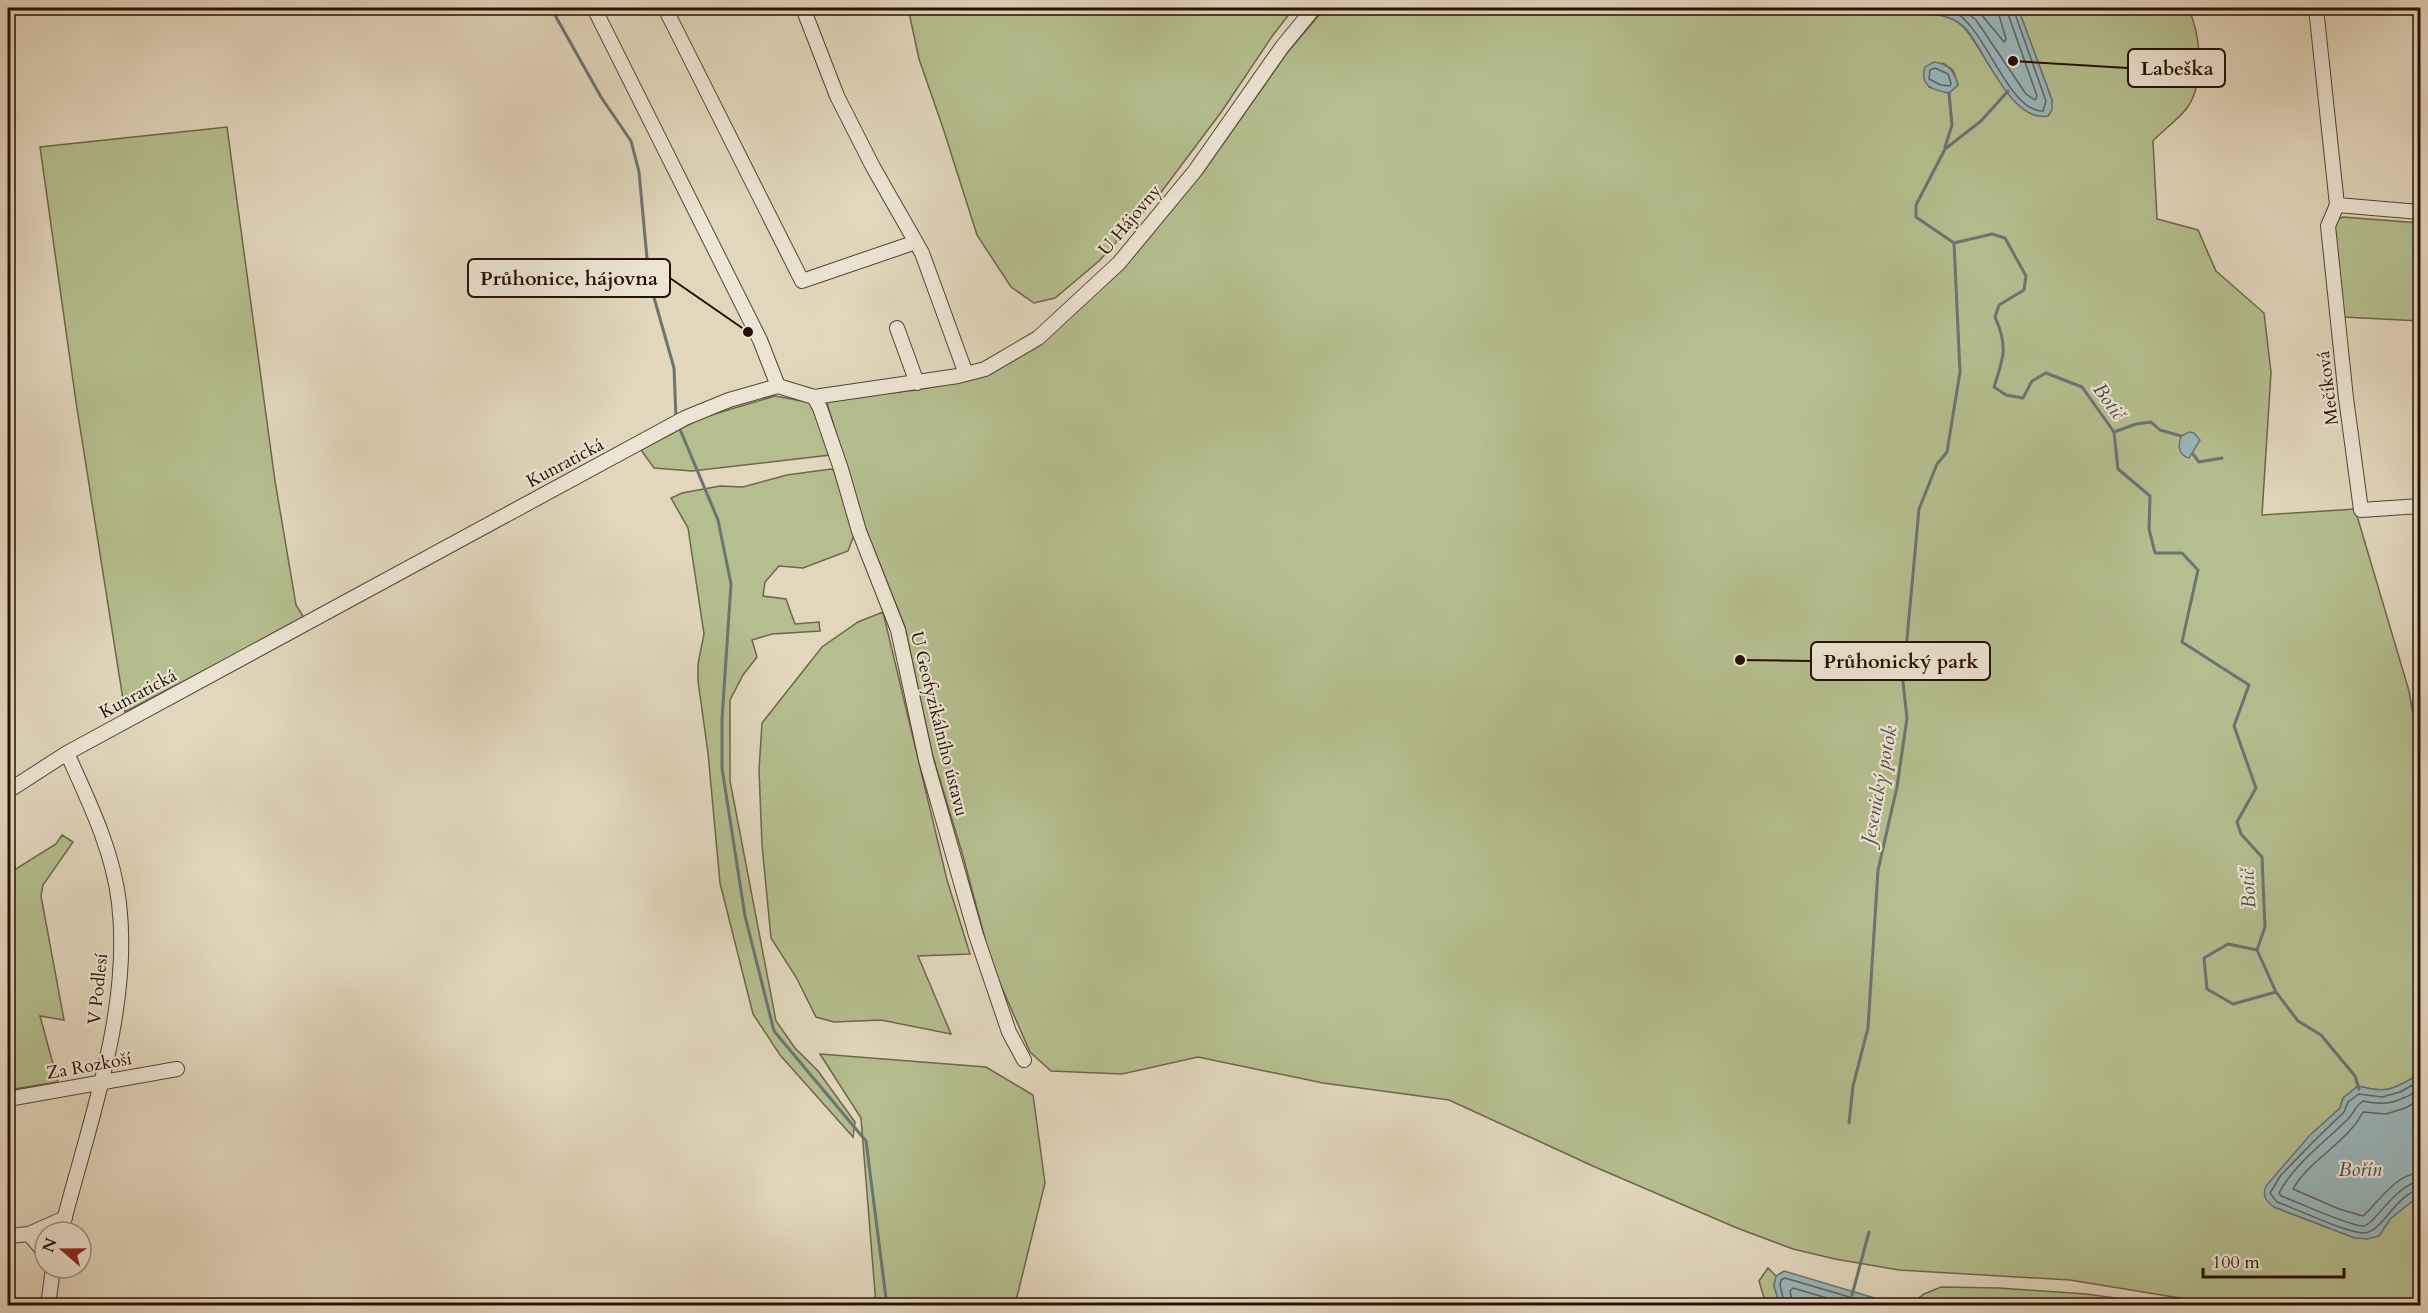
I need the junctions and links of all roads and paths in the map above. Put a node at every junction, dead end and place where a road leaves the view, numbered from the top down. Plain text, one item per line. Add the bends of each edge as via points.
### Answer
1 (594, 8) edge
2 (666, 8) edge
3 (803, 8) edge
4 (1314, 8) edge
5 (2316, 8) edge
6 (2337, 205) junction
7 (2421, 212) edge
8 (916, 242) junction
9 (897, 328) dead end
10 (966, 374) junction
11 (917, 383) junction
12 (778, 386) junction
13 (814, 397) junction
14 (2421, 506) edge
15 (67, 753) junction
16 (8, 791) edge
17 (1024, 1060) dead end
18 (177, 1069) dead end
19 (101, 1083) junction
20 (8, 1099) edge
21 (65, 1218) joint
22 (29, 1234) junction
23 (8, 1236) edge
24 (33, 1239) edge
25 (51, 1280) edge
26 (48, 1305) edge

1 - 12 street via 750,320
2 - 8 street via 802,281
3 - 8 street via 837,96
4 - 10 street, U Hájovny via 1194,171 1119,263 1038,338 985,369
5 - 6 street, Mečíková
6 - 7 street
6 - 14 street, Mečíková via 2328,226 2361,510
8 - 10 street
9 - 11 street
10 - 11 street, U Hájovny
11 - 13 street, U Hájovny
12 - 13 street, U Hájovny
12 - 15 street, Kunratická via 685,418
13 - 17 street, U Geofyzikálního ústavu via 859,531 898,630 926,760 976,936 1009,1032
15 - 16 street, Kunratická
15 - 19 street, V Podlesí via 102,835 119,901 120,980
18 - 19 street, Za Rozkoší
19 - 20 street, Za Rozkoší
19 - 21 street, V Podlesí
21 - 22 street
22 - 23 street
22 - 24 street
25 - 26 street

